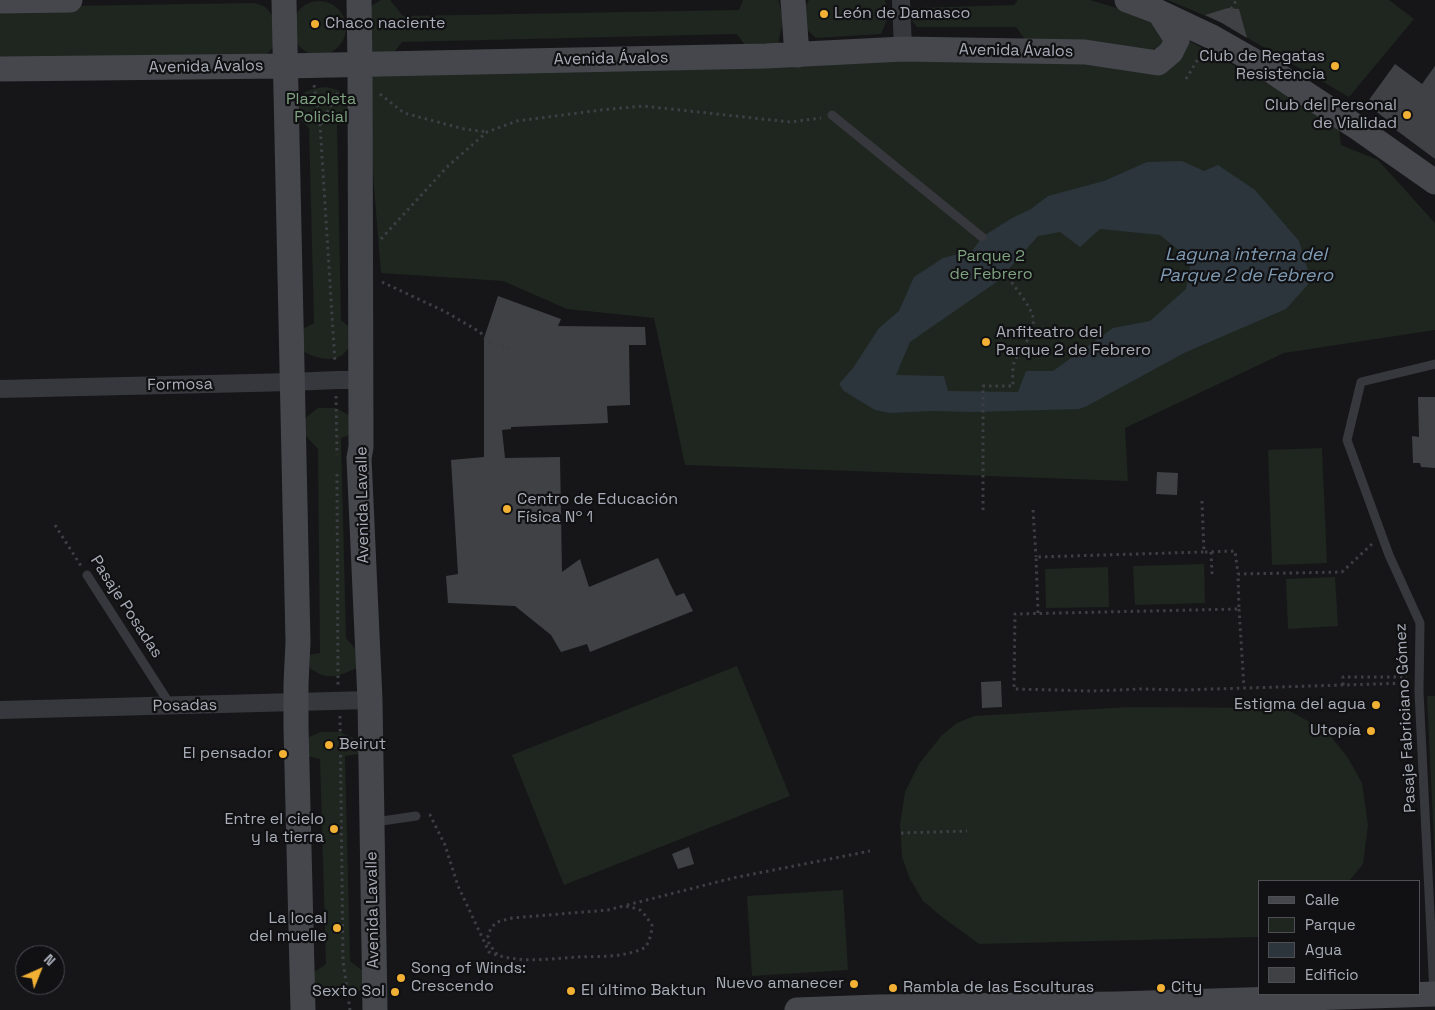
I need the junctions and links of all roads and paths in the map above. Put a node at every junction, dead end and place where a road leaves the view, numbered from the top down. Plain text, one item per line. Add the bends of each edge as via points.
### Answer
1 (70, 0) edge
2 (284, 0) edge
3 (359, 0) edge
4 (793, 0) edge
5 (901, 0) edge
6 (1126, 0) edge
7 (0, 1) edge
8 (1159, 12) junction
9 (903, 49) junction
10 (797, 55) junction
11 (354, 64) junction
12 (285, 66) junction
13 (309, 66) junction
14 (0, 69) edge
15 (378, 92) dead end
16 (832, 116) joint
17 (320, 124) junction
18 (487, 132) junction
19 (1435, 182) edge
20 (982, 237) dead end
21 (380, 240) dead end
22 (1008, 278) dead end
23 (374, 279) dead end
24 (514, 350) dead end
25 (1435, 364) edge
26 (348, 380) junction
27 (292, 382) junction
28 (0, 389) edge
29 (336, 458) dead end
30 (337, 468) dead end
31 (1202, 501) dead end
32 (983, 510) dead end
33 (1033, 510) dead end
34 (54, 525) dead end
35 (1382, 535) junction
36 (1204, 552) junction
37 (1211, 552) junction
38 (1036, 557) junction
39 (1212, 574) dead end
40 (1238, 574) junction
41 (87, 575) joint
42 (1238, 609) junction
43 (1038, 613) junction
44 (1410, 677) dead end
45 (1411, 683) dead end
46 (1344, 685) junction
47 (1244, 687) junction
48 (370, 700) junction
49 (339, 701) junction
50 (296, 702) junction
51 (172, 706) junction
52 (0, 710) edge
53 (416, 816) joint
54 (372, 823) junction
55 (967, 831) dead end
56 (901, 833) dead end
57 (870, 852) dead end
58 (623, 906) junction
59 (499, 957) junction
60 (1435, 999) edge
61 (1117, 1007) edge
62 (303, 1010) edge
63 (350, 1010) edge
64 (375, 1010) edge
65 (797, 1010) edge

1 - 7 main road
2 - 12 main road
3 - 11 main road, Avenida Lavalle
4 - 10 main road
5 - 9 street
6 - 8 main road
8 - 9 main road, Avenida Ávalos via 1176,40 1171,52 1158,64 1085,52
8 - 19 main road via 1270,70
9 - 10 main road, Avenida Ávalos via 827,57
10 - 11 main road, Avenida Ávalos
11 - 13 main road, Avenida Ávalos
11 - 17 path
11 - 26 main road, Avenida Lavalle
12 - 13 main road, Avenida Ávalos
12 - 14 main road, Avenida Ávalos
12 - 27 main road
13 - 17 path
15 - 18 path via 404,112
16 - 18 path via 790,122 642,106 517,121
16 - 20 lane
17 - 26 path
18 - 21 path via 448,166
22 - 32 path via 1033,316 1030,338 1014,364 1013,386 983,386
23 - 24 path via 444,311 480,332 489,342
25 - 35 lane, Pasaje Fabriciano Gómez via 1361,382 1347,440
26 - 27 street, Formosa
26 - 29 path
26 - 48 main road, Avenida Lavalle via 361,447
27 - 28 street, Formosa
27 - 50 main road via 298,642
30 - 49 path
31 - 36 path
33 - 38 path
34 - 41 path, Pasaje Posadas
35 - 40 path via 1342,572
35 - 60 lane, Pasaje Fabriciano Gómez via 1420,623 1418,692
36 - 37 path
36 - 38 path
37 - 39 path
37 - 40 path via 1236,551
38 - 43 path
40 - 42 path
41 - 51 lane, Pasaje Posadas
42 - 43 path
42 - 47 path
43 - 47 path via 1015,614 1014,689
44 - 46 path via 1343,677
45 - 46 path
46 - 47 path
48 - 49 street, Posadas
48 - 54 main road, Avenida Lavalle
49 - 50 street, Posadas
49 - 63 path via 343,961
50 - 51 street, Posadas
50 - 62 main road
51 - 52 street, Posadas
53 - 54 lane
53 - 59 path via 430,815 488,952
54 - 64 main road, Avenida Lavalle
55 - 56 path
57 - 58 path via 733,878
58 - 59 path via 497,922 488,936 489,944
58 - 59 path via 640,910 652,925 646,947 636,952 531,960
60 - 61 main road
61 - 65 main road

